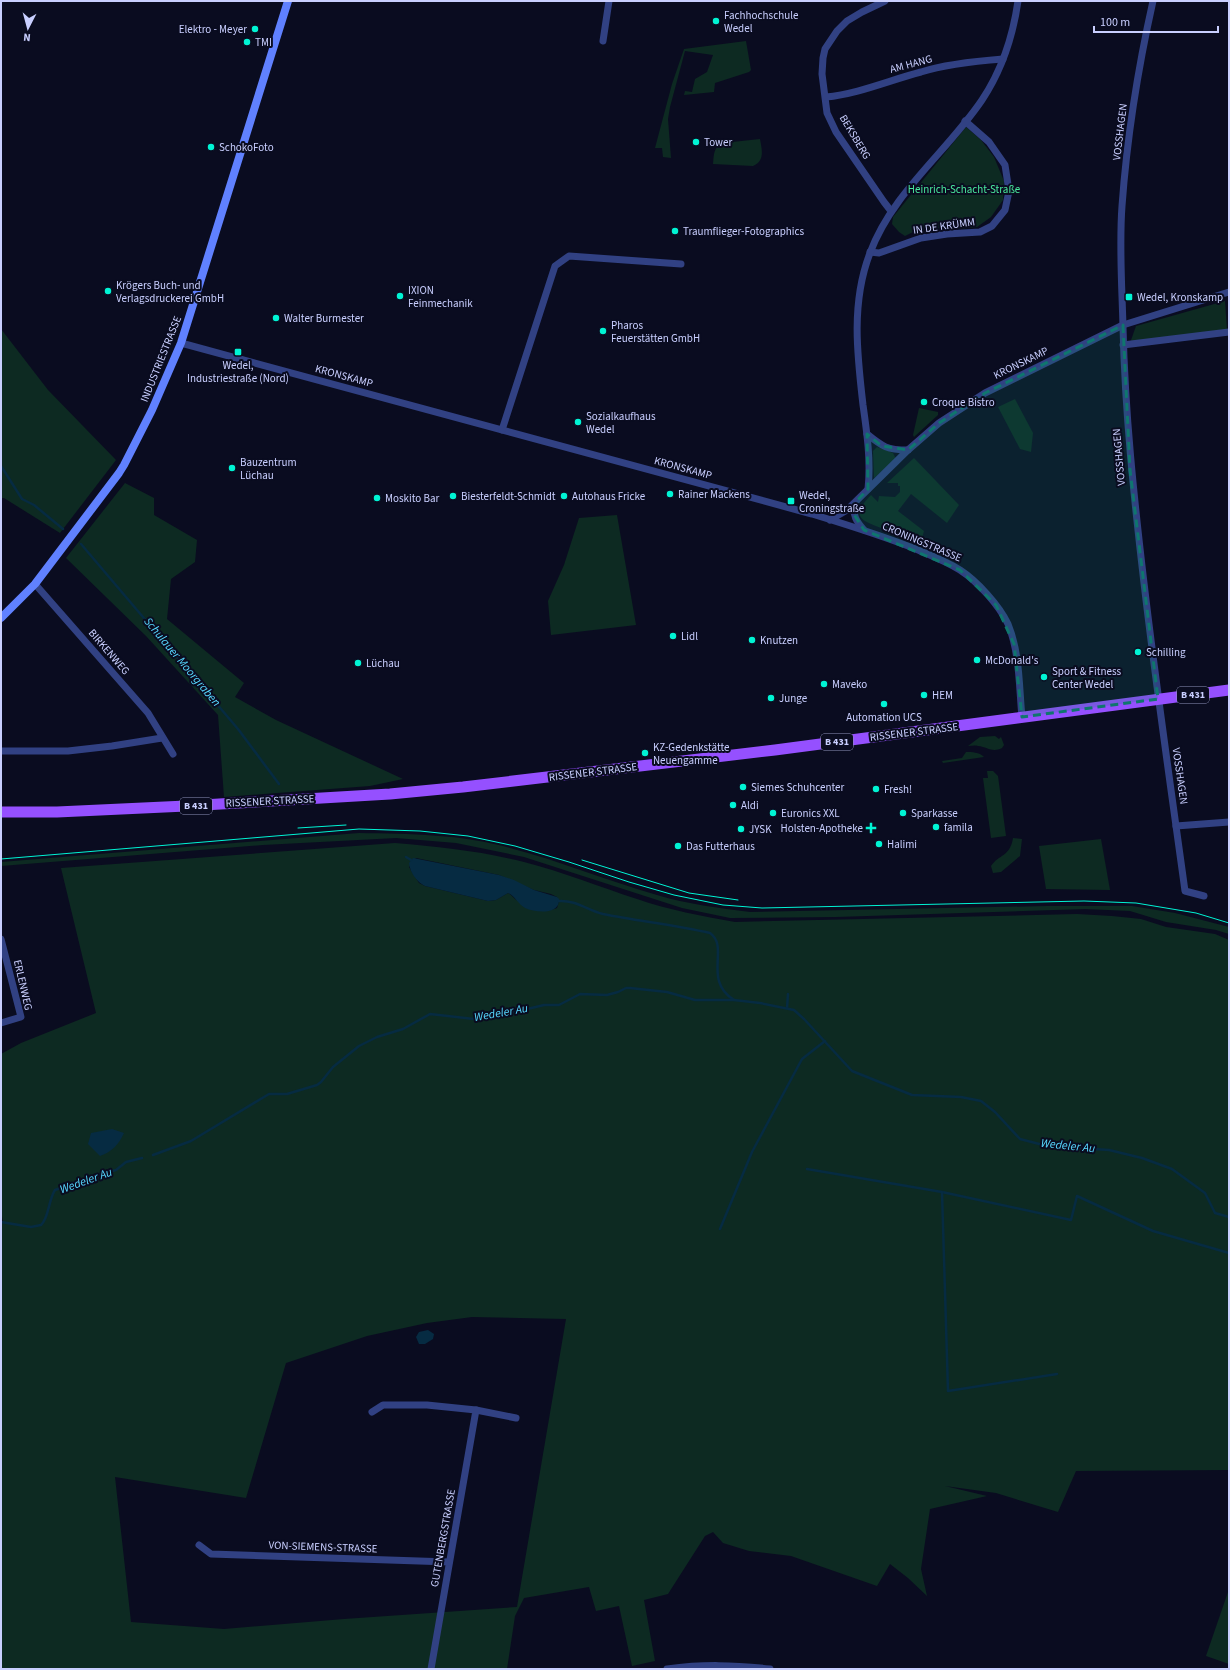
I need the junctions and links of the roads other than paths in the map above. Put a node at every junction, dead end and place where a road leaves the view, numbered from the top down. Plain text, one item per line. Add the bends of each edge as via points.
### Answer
1 (288, 1) edge
2 (609, 1) edge
3 (885, 1) edge
4 (1018, 1) edge
5 (1153, 1) edge
6 (604, 41) dead end
7 (1003, 60) junction
8 (826, 97) junction
9 (965, 121) junction
10 (891, 211) junction
11 (870, 252) junction
12 (681, 264) dead end
13 (1229, 292) edge
14 (1123, 325) junction
15 (1229, 332) edge
16 (181, 343) junction
17 (1123, 345) junction
18 (502, 430) junction
19 (867, 434) junction
20 (908, 450) junction
21 (868, 490) junction
22 (854, 504) junction
23 (830, 520) junction
24 (864, 530) junction
25 (35, 584) junction
26 (1, 618) edge
27 (1229, 690) edge
28 (1158, 699) junction
29 (1022, 717) junction
30 (162, 738) junction
31 (1, 751) edge
32 (172, 754) dead end
33 (1, 812) edge
34 (1229, 822) edge
35 (1176, 826) junction
36 (1204, 896) dead end
37 (1, 940) edge
38 (1, 1023) edge
39 (476, 1410) junction
40 (372, 1412) dead end
41 (516, 1418) dead end
42 (199, 1545) dead end
43 (449, 1562) junction
44 (688, 1667) edge
45 (431, 1669) edge
46 (667, 1669) edge
47 (770, 1669) edge

1 - 16 street, INDUSTRIESTRASSE
2 - 6 street
3 - 8 street, BEKSBERG via 847,21 829,40 823,58 822,74
4 - 7 street via 1012,33
5 - 14 street, VOSSHAGEN via 1136,90 1122,206
7 - 8 street, AM HANG via 923,71 841,96
7 - 9 street via 982,100
8 - 10 street, BEKSBERG via 828,113 836,132
9 - 10 street
9 - 11 street, IN DE KRÜMM via 989,142 1005,165 1009,191 1005,210 992,226 980,232 921,238 879,253
10 - 11 street
11 - 19 street via 861,282 857,316 861,390
12 - 18 street via 569,256 554,266
13 - 14 street, KRONSKAMP
14 - 17 street, VOSSHAGEN
14 - 20 street, KRONSKAMP via 985,393 939,423
15 - 17 street
16 - 18 street, KRONSKAMP
16 - 25 street, INDUSTRIESTRASSE via 152,410 124,465
17 - 28 street, VOSSHAGEN via 1130,470
18 - 23 street, KRONSKAMP
19 - 20 street via 882,446
19 - 21 street via 870,474
20 - 21 street, KRONSKAMP
21 - 22 street, KRONSKAMP
22 - 23 street, KRONSKAMP
22 - 24 street via 855,519
23 - 24 street, CRONINGSTRASSE
24 - 29 street, CRONINGSTRASSE via 911,547 960,570 982,588 1007,624 1014,644
25 - 26 street, INDUSTRIESTRASSE
25 - 30 street, BIRKENWEG via 148,713
27 - 28 main road, RISSENER STRASSE / B 431
28 - 29 main road, RISSENER STRASSE / B 431
28 - 35 street, VOSSHAGEN
29 - 33 main road, RISSENER STRASSE / B 431 via 767,751 390,794 64,812
30 - 31 street via 68,750
30 - 32 street, BIRKENWEG
34 - 35 street
35 - 36 street, VOSSHAGEN via 1186,891
37 - 38 street, ERLENWEG via 21,1017
39 - 40 street via 426,1405 383,1405
39 - 41 street
39 - 43 street, GUTENBERGSTRASSE
42 - 43 street, VON-SIEMENS-STRASSE via 211,1554
43 - 45 street, GUTENBERGSTRASSE
44 - 46 street
44 - 47 street via 728,1664

